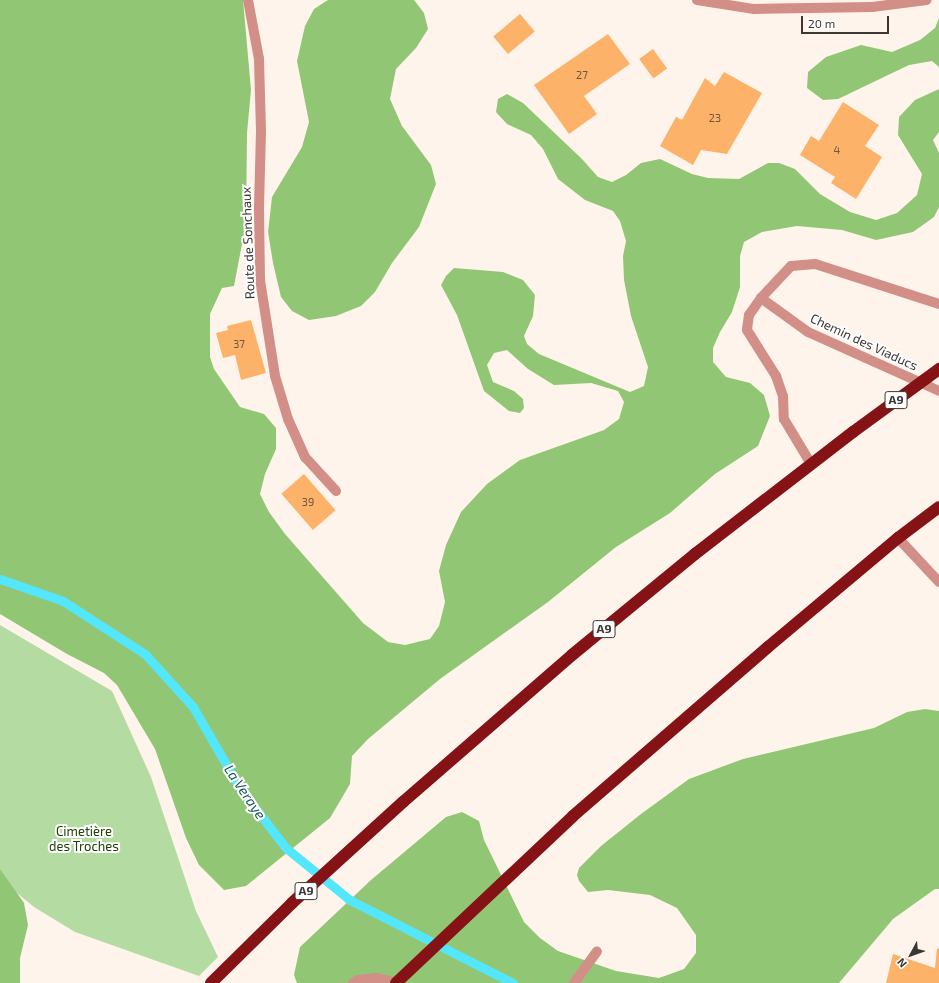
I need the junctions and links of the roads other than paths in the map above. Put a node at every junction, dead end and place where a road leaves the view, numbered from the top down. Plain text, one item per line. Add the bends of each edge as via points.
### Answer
1 (248, 0) edge
2 (697, 0) edge
3 (927, 0) edge
4 (761, 298) junction
5 (939, 304) edge
6 (939, 369) edge
7 (939, 391) edge
8 (811, 464) junction
9 (336, 491) dead end
10 (939, 507) edge
11 (898, 538) junction
12 (939, 582) edge
13 (597, 951) dead end
14 (211, 983) edge
15 (353, 983) edge
16 (397, 983) edge
17 (574, 983) edge

1 - 9 street, Route de Sonchaux via 260,59 260,280 274,369 288,418 305,457
2 - 3 street via 754,9 872,7
4 - 5 street via 790,266 815,264
4 - 7 street, Chemin des Viaducs via 808,332
4 - 8 street via 749,315 747,330 776,376 783,396 784,419
6 - 8 highway, A9, bridge
8 - 14 highway, A9 via 695,554 572,655 403,802
10 - 11 highway
11 - 12 street
11 - 16 highway, bridge via 573,816
13 - 17 street
15 - 16 street via 377,978

